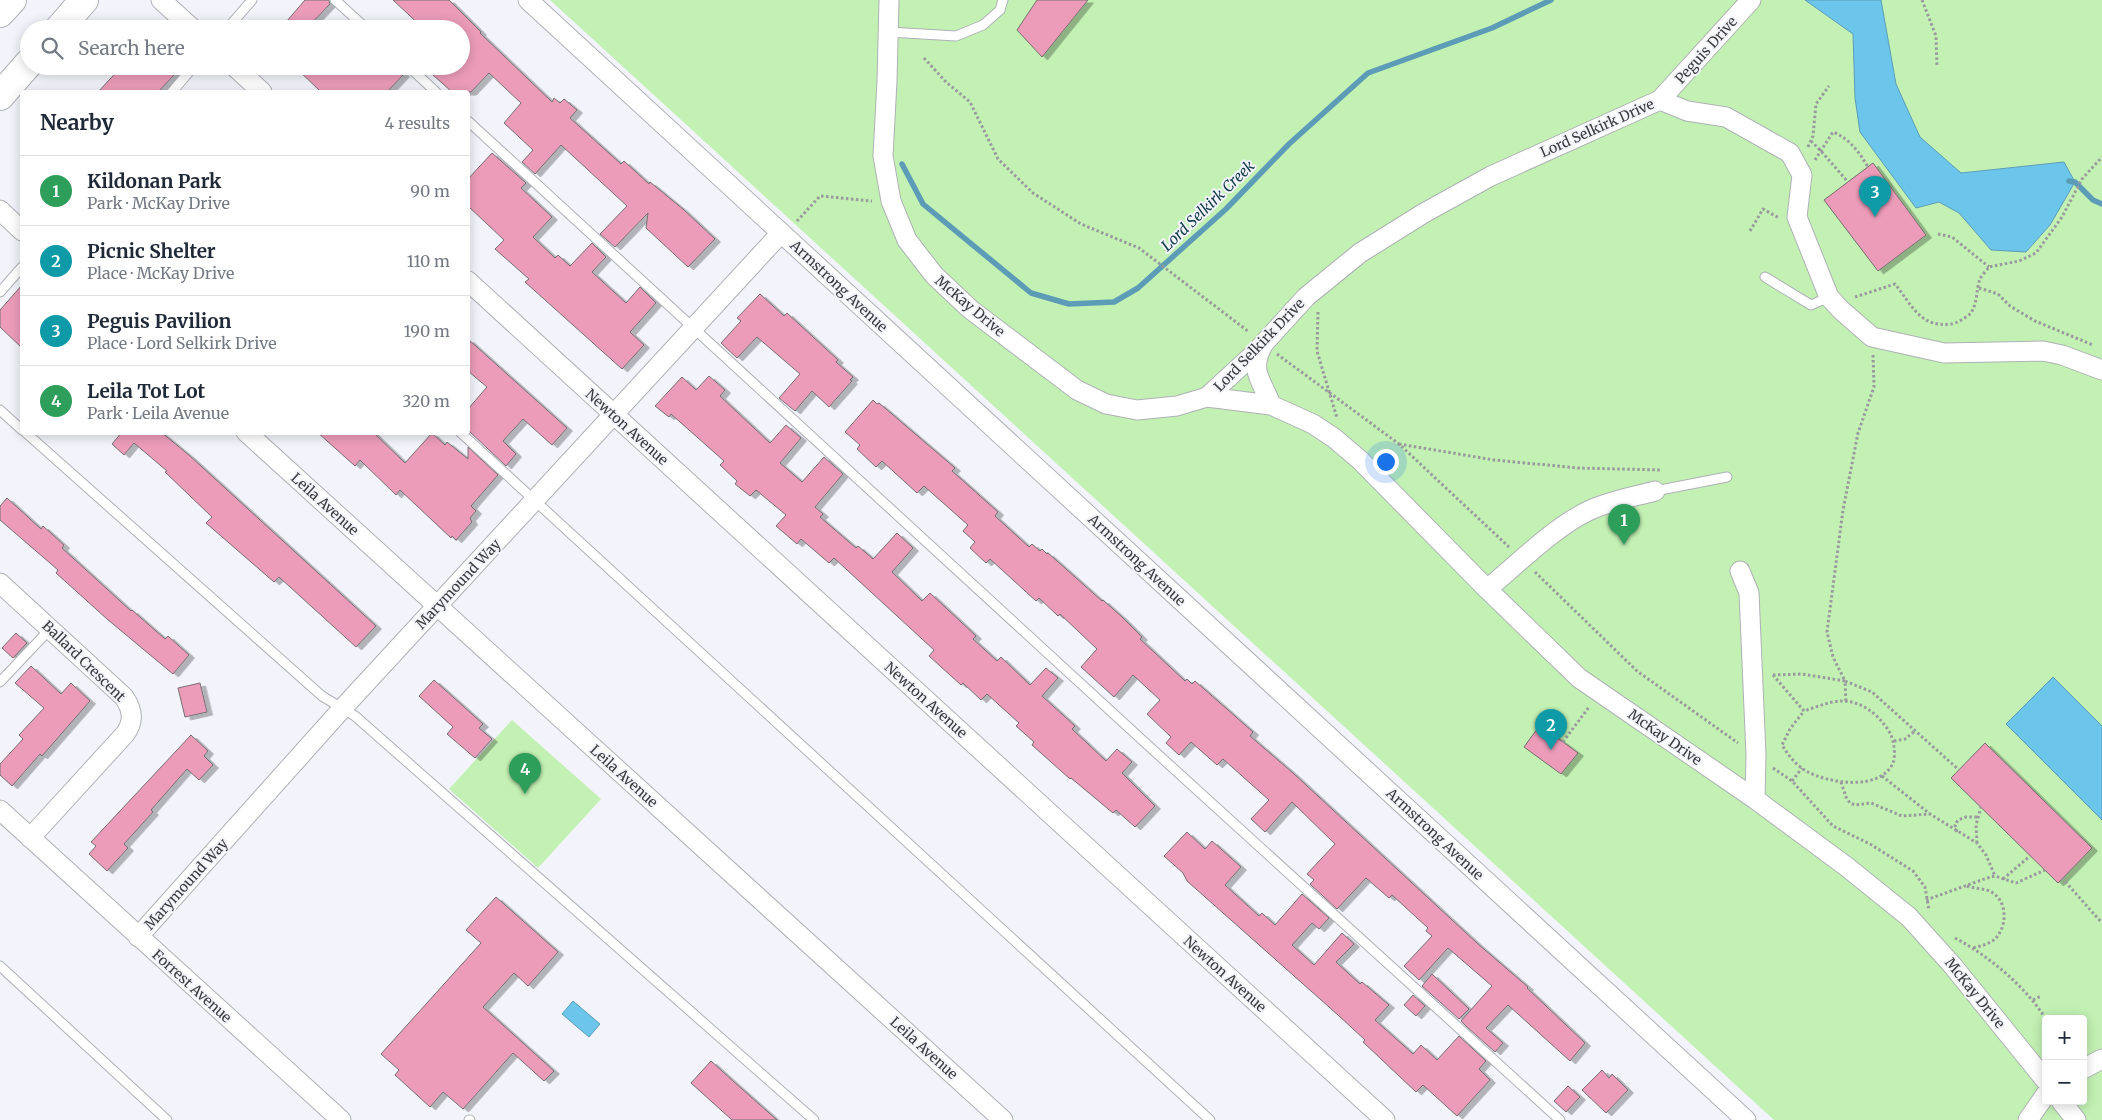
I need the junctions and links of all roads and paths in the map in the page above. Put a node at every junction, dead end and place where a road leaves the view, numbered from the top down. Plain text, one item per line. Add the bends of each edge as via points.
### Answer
1 (12, 0) edge
2 (84, 0) edge
3 (162, 0) edge
4 (252, 0) edge
5 (336, 0) edge
6 (528, 0) edge
7 (889, 0) edge
8 (1003, 0) edge
9 (1751, 0) edge
10 (1922, 0) edge
11 (0, 13) edge
12 (67, 20) edge
13 (183, 20) edge
14 (235, 20) edge
15 (357, 20) edge
16 (889, 32) junction
17 (924, 58) dead end
18 (1937, 66) dead end
19 (20, 73) edge
20 (186, 75) edge
21 (244, 75) edge
22 (418, 75) edge
23 (1828, 86) dead end
24 (174, 90) edge
25 (260, 90) edge
26 (434, 90) edge
27 (0, 96) edge
28 (1660, 100) junction
29 (470, 123) edge
30 (1811, 141) junction
31 (1822, 151) junction
32 (2102, 156) edge
33 (1868, 167) dead end
34 (1802, 175) junction
35 (1848, 182) dead end
36 (891, 201) junction
37 (0, 210) edge
38 (1785, 222) dead end
39 (20, 229) edge
40 (1750, 232) dead end
41 (781, 233) junction
42 (1938, 234) dead end
43 (1989, 267) junction
44 (20, 268) edge
45 (1765, 278) dead end
46 (470, 283) edge
47 (1319, 286) junction
48 (1979, 288) junction
49 (0, 292) edge
50 (1829, 297) junction
51 (694, 328) junction
52 (1872, 337) junction
53 (1264, 344) junction
54 (2099, 347) dead end
55 (2102, 370) edge
56 (1329, 392) junction
57 (1207, 397) junction
58 (1272, 405) junction
59 (0, 410) edge
60 (613, 414) junction
61 (20, 428) edge
62 (28, 435) edge
63 (249, 435) edge
64 (463, 435) edge
65 (1398, 444) junction
66 (1346, 448) junction
67 (1661, 470) dead end
68 (1727, 477) dead end
69 (1655, 491) joint
70 (535, 501) junction
71 (1523, 560) junction
72 (1740, 571) dead end
73 (0, 583) edge
74 (1487, 589) junction
75 (438, 606) junction
76 (50, 628) junction
77 (1773, 675) junction
78 (1752, 676) junction
79 (1845, 681) junction
80 (0, 682) edge
81 (1600, 692) junction
82 (1846, 702) junction
83 (341, 710) junction
84 (1804, 711) junction
85 (1916, 731) junction
86 (1894, 741) junction
87 (1563, 742) dead end
88 (1756, 755) junction
89 (1802, 768) junction
90 (1959, 770) dead end
91 (1882, 776) junction
92 (1792, 781) junction
93 (1841, 782) junction
94 (1755, 799) junction
95 (1981, 807) dead end
96 (0, 810) edge
97 (1930, 814) junction
98 (1978, 817) junction
99 (1957, 832) junction
100 (30, 838) junction
101 (1977, 843) junction
102 (2030, 856) dead end
103 (2045, 870) dead end
104 (1995, 876) junction
105 (2062, 878) dead end
106 (2003, 879) junction
107 (1966, 886) junction
108 (1926, 900) junction
109 (1933, 916) dead end
110 (2102, 923) edge
111 (1952, 936) dead end
112 (138, 937) junction
113 (1972, 948) junction
114 (0, 966) edge
115 (2041, 996) dead end
116 (2034, 999) junction
117 (2044, 1015) edge
118 (2102, 1059) edge
119 (2087, 1067) edge
120 (2042, 1076) edge
121 (2042, 1100) edge
122 (2064, 1105) edge
123 (168, 1120) edge
124 (341, 1120) edge
125 (814, 1120) edge
126 (1003, 1120) edge
127 (1210, 1120) edge
128 (1385, 1120) edge
129 (1560, 1120) edge
130 (1746, 1120) edge
131 (2028, 1120) edge
132 (2076, 1120) edge

1 - 11 main road
2 - 12 main road
3 - 13 street
4 - 14 lane
5 - 15 lane
6 - 41 street, Armstrong Avenue
7 - 16 street, McKay Drive
8 - 16 lane via 1000,10 983,25 956,36
9 - 28 street, Peguis Drive
10 - 18 path via 1936,36
16 - 36 street, McKay Drive via 883,156
17 - 53 path via 970,102 998,159 1033,193 1081,224 1139,248
19 - 27 main road
20 - 24 lane
21 - 25 street
22 - 26 lane
23 - 30 path via 1816,104
28 - 34 street, Lord Selkirk Drive via 1687,111 1726,117 1748,128 1790,153
28 - 47 street, Lord Selkirk Drive via 1491,176 1360,253
29 - 51 lane
30 - 31 path
30 - 34 path
31 - 33 path via 1833,132 1857,149
31 - 34 path
31 - 35 path
32 - 43 path via 2082,179 2062,218 2036,253 2019,261
34 - 50 street via 1797,217
36 - 41 path via 820,196 788,231
36 - 57 street, McKay Drive via 907,240 934,275 970,309 1077,390 1106,404 1137,410 1177,406
37 - 39 street
38 - 40 path via 1763,209
41 - 51 street, Marymound Way
41 - 130 street, Armstrong Avenue
42 - 43 path via 1952,237
43 - 48 path via 1980,280
44 - 49 lane
45 - 50 lane via 1811,305
46 - 60 street, Newton Avenue
47 - 53 street, Lord Selkirk Drive
47 - 56 path via 1317,352
48 - 50 path via 1970,314 1954,324 1940,325 1930,323 1917,314 1895,284 1844,300
48 - 54 path via 1998,294 2010,306 2035,321
50 - 52 street
51 - 60 street, Marymound Way
51 - 129 lane
52 - 55 street via 1944,353 2043,351
52 - 79 path via 1874,387 1858,433 1843,510 1827,632 1833,656
53 - 56 path
53 - 57 street, Lord Selkirk Drive
53 - 58 street via 1258,357 1257,376
56 - 65 path
56 - 66 path
57 - 58 street, McKay Drive
58 - 66 street, McKay Drive via 1313,424
59 - 61 lane
60 - 70 street, Marymound Way
60 - 128 street, Newton Avenue
62 - 83 lane
63 - 75 street, Leila Avenue
64 - 70 lane
65 - 67 path via 1504,461 1578,468
65 - 71 path
66 - 74 street, McKay Drive
68 - 69 lane
69 - 71 street via 1588,511 1562,526
70 - 75 street, Marymound Way
70 - 127 lane
71 - 74 street
71 - 88 path via 1637,671
72 - 78 street via 1749,593
73 - 76 street, Ballard Crescent
74 - 81 street, McKay Drive via 1579,678
75 - 83 street, Marymound Way
75 - 126 street, Leila Avenue
76 - 80 lane
76 - 100 street, Ballard Crescent via 124,697 130,705 132,717 125,734
77 - 78 path
77 - 79 path via 1802,674
77 - 84 path
78 - 88 street
79 - 82 path
79 - 85 path via 1872,692
81 - 87 path
81 - 94 street, McKay Drive
82 - 84 path
82 - 86 path via 1867,708 1881,719
83 - 112 street, Marymound Way
83 - 125 lane via 360,721
84 - 89 path via 1790,728 1782,746
85 - 86 path via 1905,739
85 - 90 path
86 - 91 path via 1893,763
88 - 92 path
88 - 94 street
89 - 92 path
89 - 93 path via 1829,781
91 - 93 path via 1858,783
91 - 97 path
92 - 108 path via 1832,826 1913,870 1925,887
93 - 97 path via 1846,797 1855,805 1871,804 1902,816
94 - 120 street, McKay Drive via 1848,867 1909,918 1953,966
95 - 98 path
96 - 100 street, Forrest Avenue
97 - 99 path
98 - 99 path via 1966,816 1958,820 1955,825
98 - 101 path
99 - 101 path
100 - 112 street, Forrest Avenue
101 - 104 path
102 - 106 path
103 - 106 path via 2016,883
104 - 106 path
104 - 107 path
105 - 110 path
107 - 108 path
107 - 113 path via 1973,891 1988,890 2001,899 2004,908 2000,933 1994,940
108 - 109 path
111 - 113 path
112 - 124 street, Forrest Avenue
113 - 116 path
114 - 123 lane
115 - 116 path
116 - 117 path
118 - 119 street
121 - 131 street
122 - 132 street

